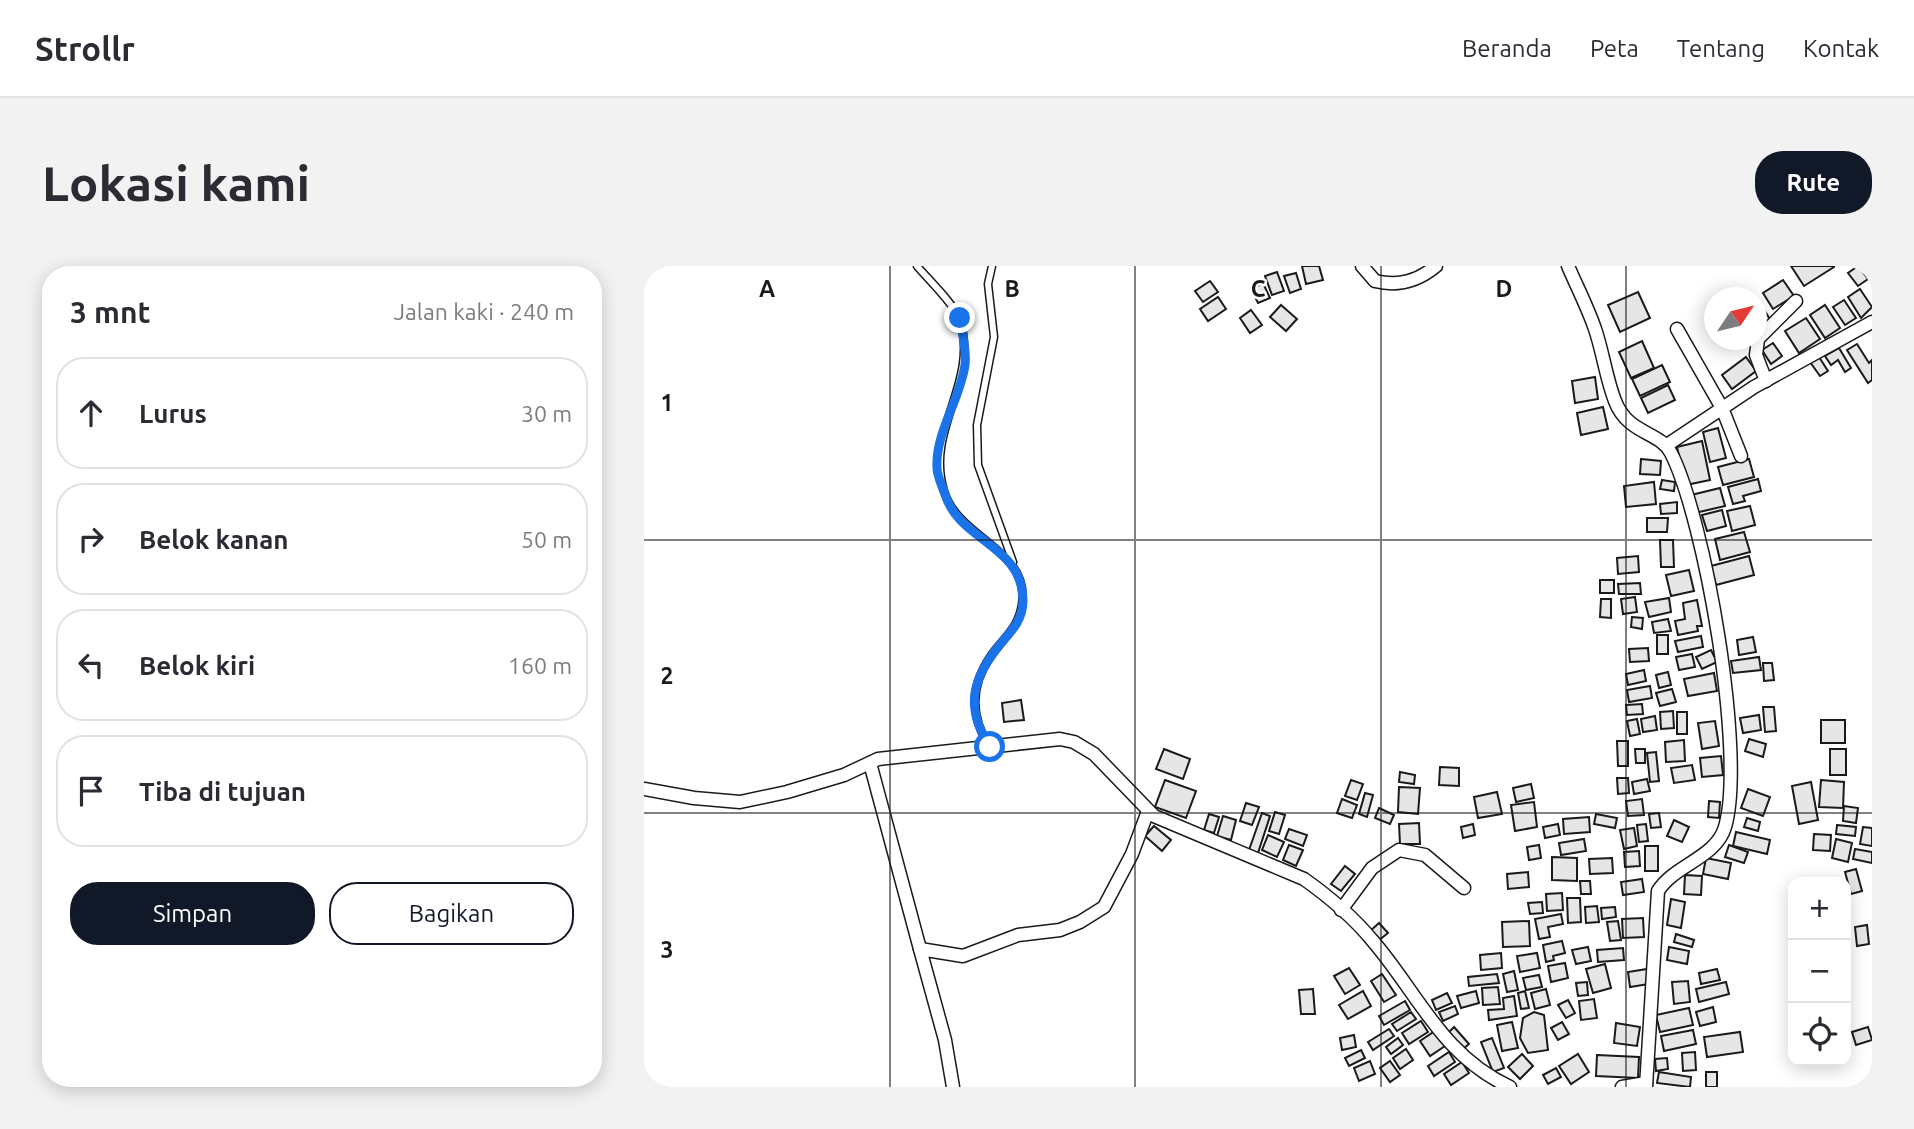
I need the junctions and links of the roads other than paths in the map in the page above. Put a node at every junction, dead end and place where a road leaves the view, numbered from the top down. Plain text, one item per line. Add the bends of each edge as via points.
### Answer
1 (917, 266) edge
2 (992, 266) edge
3 (1362, 266) edge
4 (1436, 266) edge
5 (1568, 266) edge
6 (1796, 301) dead end
7 (1872, 322) edge
8 (1677, 329) dead end
9 (1766, 380) junction
10 (1722, 408) junction
11 (1667, 445) junction
12 (1741, 456) dead end
13 (1014, 564) junction
14 (990, 747) junction
15 (870, 763) junction
16 (644, 789) edge
17 (1148, 811) junction
18 (1464, 888) dead end
19 (1341, 910) junction
20 (920, 949) junction
21 (1646, 1085) edge
22 (953, 1087) edge
23 (1510, 1087) edge
24 (1622, 1087) edge

1 - 13 lane via 960,318 965,365 937,468 946,499 967,529
2 - 13 lane via 989,284 994,337 977,425 978,465
3 - 4 street via 1376,281 1399,284
5 - 11 street via 1595,328 1623,416 1634,428
6 - 9 street via 1758,339 1756,355
7 - 9 street
8 - 10 street
9 - 10 street
10 - 11 street
10 - 12 street
11 - 21 street via 1688,504 1724,673 1729,800 1725,829 1715,844 1665,879 1658,891
13 - 14 lane via 1023,601 1018,624 989,658 973,693 977,726
14 - 15 street
14 - 17 street via 1040,739 1073,742 1094,754
15 - 16 street via 833,779 740,802
15 - 20 street
17 - 19 street via 1304,880
17 - 20 street via 1120,878 1104,907 1092,915 1060,930 1018,935 963,956
18 - 19 street via 1425,855 1399,850 1372,868
19 - 23 street via 1373,940 1458,1052
20 - 22 street
21 - 24 street

